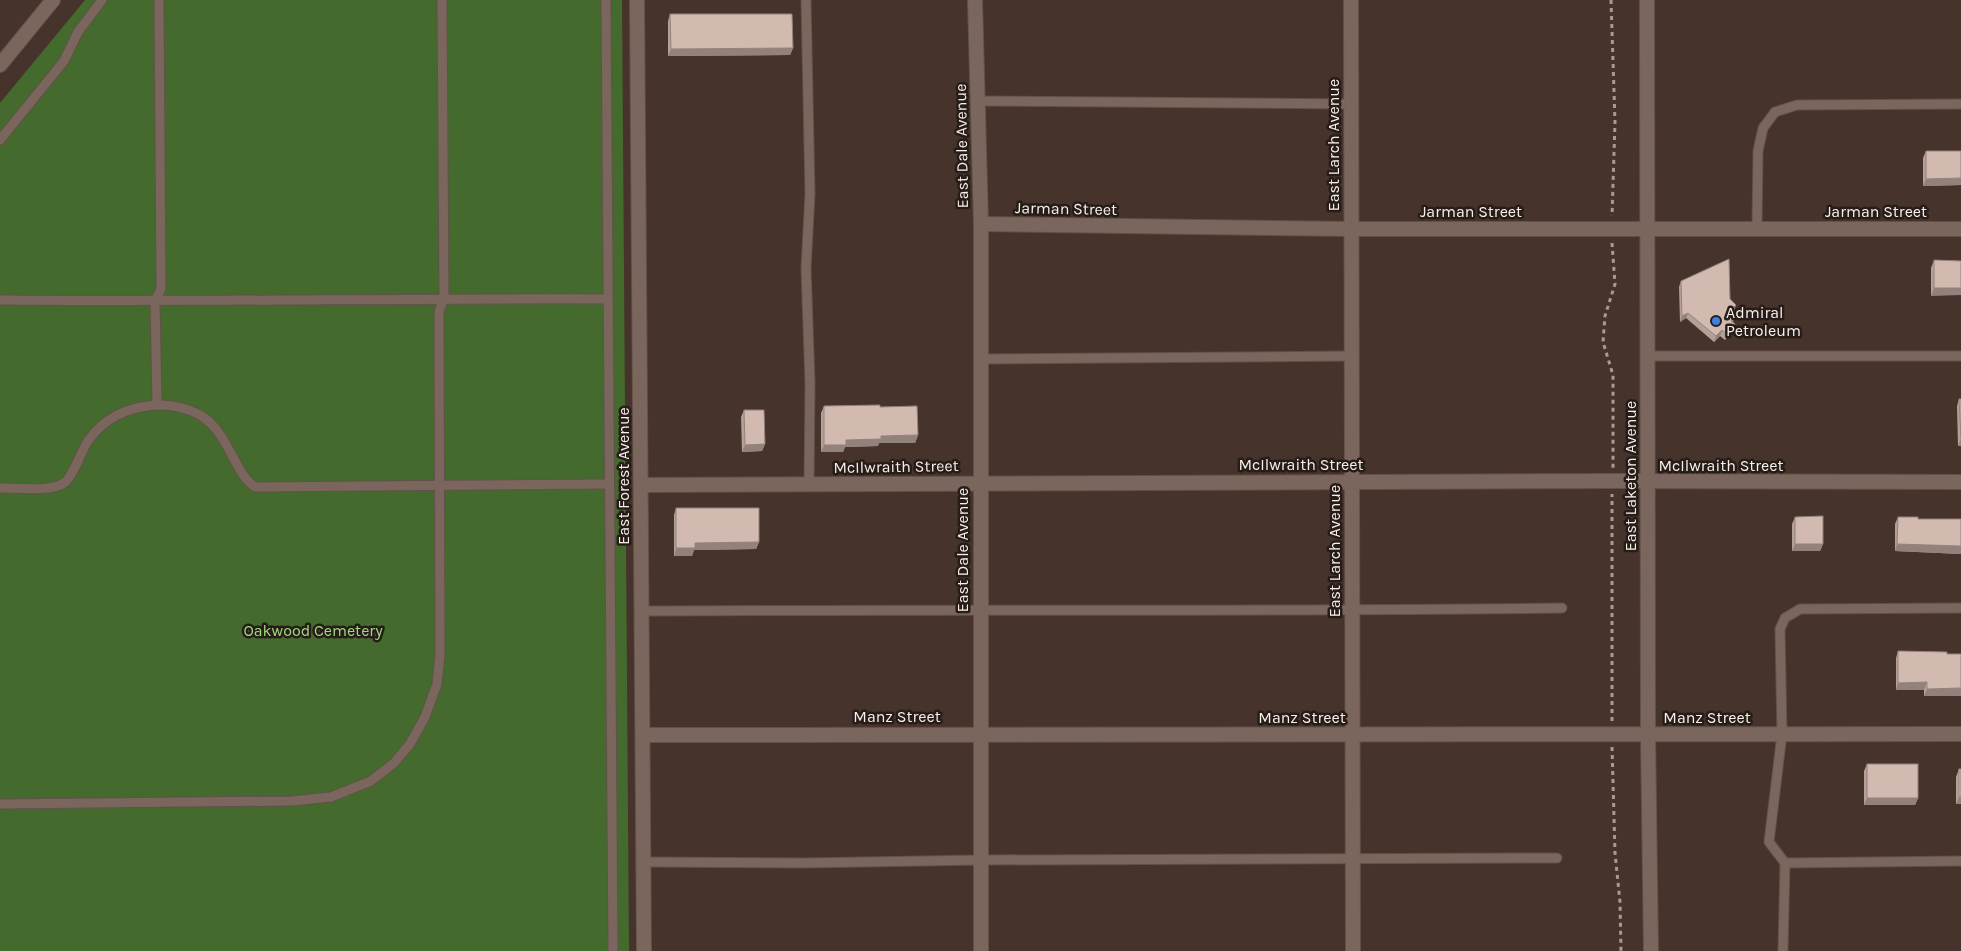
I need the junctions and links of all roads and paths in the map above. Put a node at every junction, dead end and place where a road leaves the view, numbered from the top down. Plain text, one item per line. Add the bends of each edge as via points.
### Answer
1 (53, 0) edge
2 (102, 0) edge
3 (159, 0) edge
4 (442, 0) edge
5 (606, 0) edge
6 (637, 0) edge
7 (806, 0) edge
8 (975, 0) edge
9 (1351, 0) edge
10 (1646, 0) edge
11 (0, 65) edge
12 (977, 101) junction
13 (1351, 104) junction
14 (1961, 104) edge
15 (0, 140) edge
16 (981, 224) junction
17 (1646, 228) junction
18 (1757, 228) junction
19 (1351, 229) junction
20 (1961, 229) edge
21 (444, 298) junction
22 (608, 298) junction
23 (0, 300) edge
24 (155, 301) junction
25 (1351, 356) junction
26 (1647, 356) junction
27 (1961, 356) edge
28 (980, 359) junction
29 (157, 404) junction
30 (1352, 482) junction
31 (1647, 482) junction
32 (1961, 482) edge
33 (980, 483) junction
34 (609, 484) junction
35 (641, 485) junction
36 (809, 485) junction
37 (440, 486) junction
38 (0, 488) edge
39 (1562, 608) dead end
40 (1961, 608) edge
41 (980, 609) junction
42 (1352, 610) junction
43 (642, 611) junction
44 (980, 733) junction
45 (1352, 734) junction
46 (1648, 734) junction
47 (1782, 734) junction
48 (1961, 734) edge
49 (643, 735) junction
50 (0, 804) edge
51 (1557, 858) dead end
52 (1353, 859) junction
53 (981, 860) junction
54 (1961, 861) edge
55 (644, 862) junction
56 (1785, 863) junction
57 (613, 951) edge
58 (644, 951) edge
59 (981, 951) edge
60 (1353, 951) edge
61 (1651, 951) edge
62 (1783, 951) edge

1 - 11 street
2 - 15 lane via 78,32 64,62
3 - 24 lane via 161,289
4 - 21 lane
5 - 22 lane
6 - 35 street, East Forest Avenue
7 - 36 lane via 810,194 806,268
8 - 12 street, East Dale Avenue
9 - 13 street, East Larch Avenue
10 - 17 street, East Laketon Avenue
12 - 13 lane
12 - 16 street, East Dale Avenue
13 - 19 street, East Larch Avenue
14 - 18 lane via 1797,105 1775,112 1763,128 1758,151
16 - 19 street, Jarman Street
16 - 28 street, East Dale Avenue
17 - 18 street, Jarman Street
17 - 19 street, Jarman Street
17 - 26 street, East Laketon Avenue
18 - 20 street, Jarman Street
19 - 25 street, East Larch Avenue
21 - 22 lane
21 - 24 lane
21 - 37 lane via 439,312
22 - 34 lane
23 - 24 lane
24 - 29 lane
25 - 28 lane
25 - 30 street, East Larch Avenue
26 - 27 lane
26 - 31 street, East Laketon Avenue
28 - 33 street, East Dale Avenue
29 - 37 lane via 173,405 200,416 226,441 248,482 254,486
29 - 38 lane via 129,410 101,426 88,440 65,483 54,487
30 - 31 street, McIlwraith Street
30 - 33 street, McIlwraith Street
30 - 42 street, East Larch Avenue
31 - 32 street, McIlwraith Street
31 - 46 street, East Laketon Avenue
33 - 36 street, McIlwraith Street
33 - 41 street, East Dale Avenue
34 - 37 lane
34 - 57 lane
35 - 36 street, McIlwraith Street
35 - 43 street, East Forest Avenue
37 - 50 lane via 440,655 437,684 425,717 410,744 372,781 331,797 292,801
39 - 42 lane
40 - 47 lane via 1800,609 1785,618 1780,629
41 - 42 lane
41 - 43 lane
41 - 44 street, East Dale Avenue
42 - 45 street, East Larch Avenue
43 - 49 street, East Forest Avenue
44 - 45 street, Manz Street
44 - 49 street, Manz Street
44 - 53 street, East Dale Avenue
45 - 46 street, Manz Street
45 - 52 street, East Larch Avenue
46 - 47 street, Manz Street
46 - 61 street, East Laketon Avenue
47 - 48 street, Manz Street
47 - 56 lane via 1769,842
49 - 55 street, East Forest Avenue
51 - 52 lane
52 - 53 lane
52 - 60 street, East Larch Avenue
53 - 55 lane
53 - 59 street, East Dale Avenue
54 - 56 lane
55 - 58 street, East Forest Avenue
56 - 62 lane

